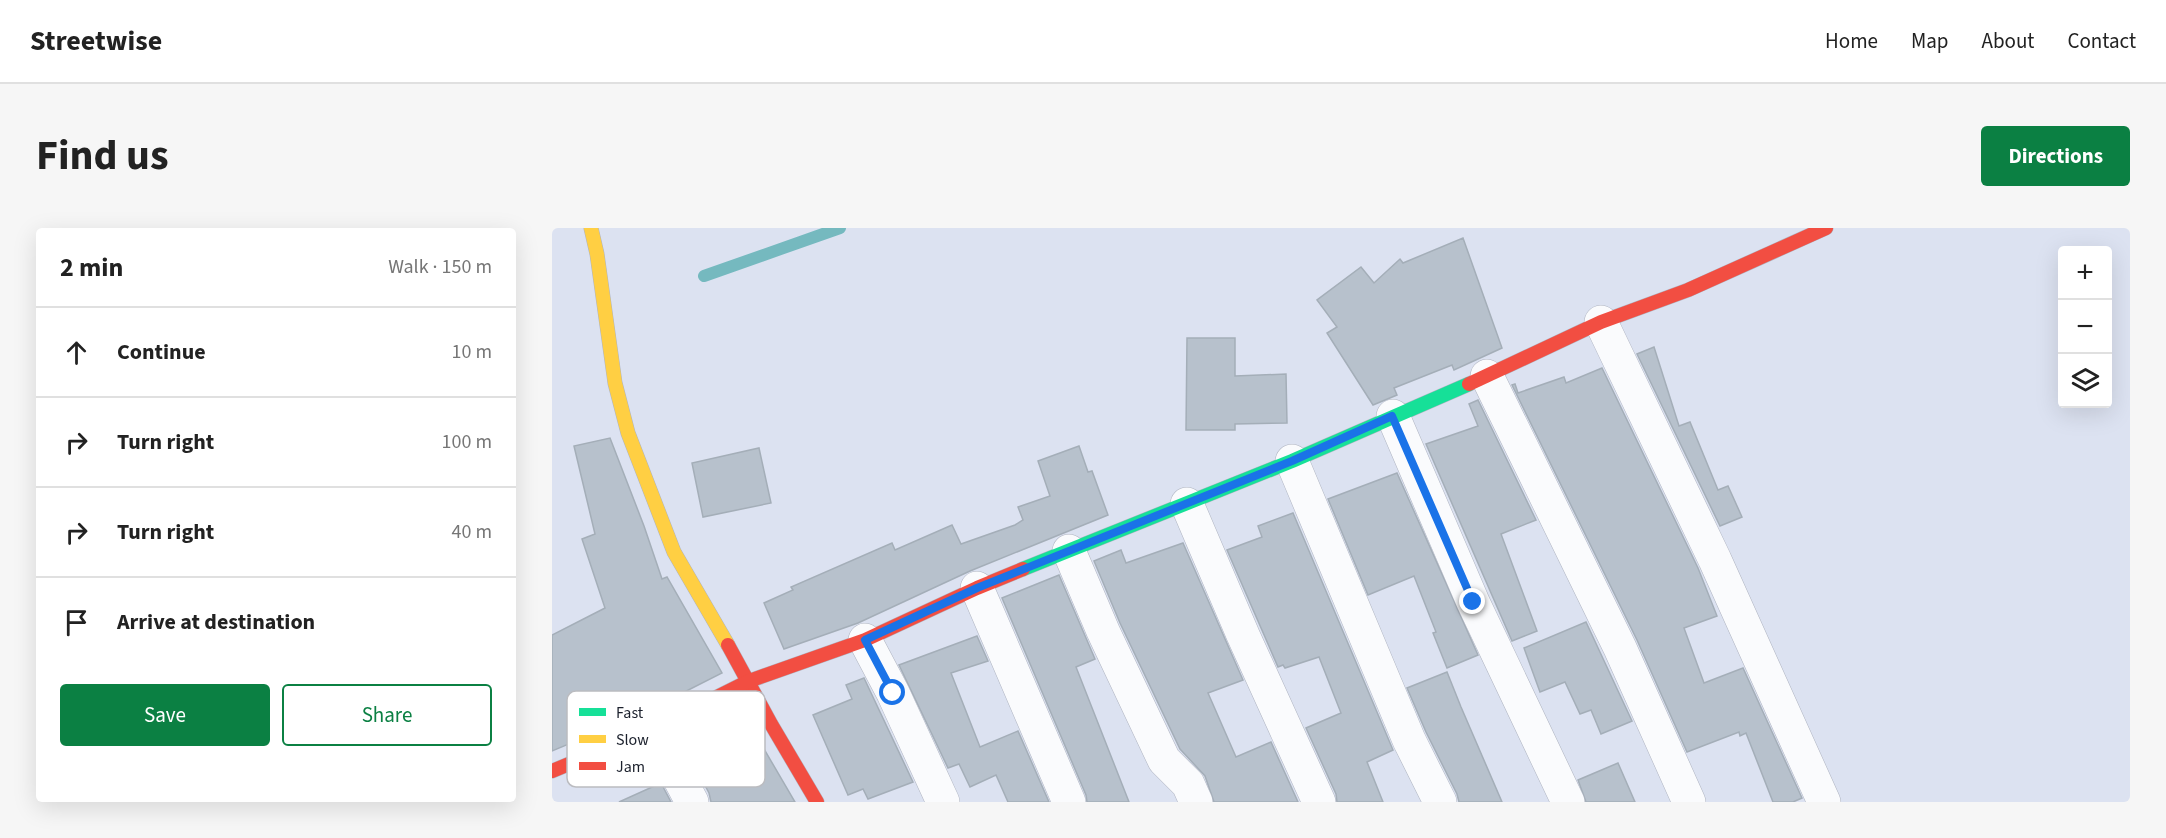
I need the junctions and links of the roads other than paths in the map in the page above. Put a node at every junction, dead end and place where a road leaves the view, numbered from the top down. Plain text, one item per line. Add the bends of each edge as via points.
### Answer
1 (591, 228) edge
2 (1826, 228) edge
3 (1601, 322) junction
4 (1487, 376) junction
5 (1392, 416) junction
6 (1292, 461) junction
7 (1187, 504) junction
8 (1069, 551) junction
9 (977, 588) junction
10 (865, 640) junction
11 (749, 681) junction
12 (729, 691) edge
13 (754, 691) edge
14 (765, 712) edge
15 (567, 765) edge
16 (552, 771) edge
17 (684, 787) edge
18 (692, 802) edge
19 (817, 802) edge
20 (943, 802) edge
21 (1069, 802) edge
22 (1196, 802) edge
23 (1319, 802) edge
24 (1440, 802) edge
25 (1568, 802) edge
26 (1689, 802) edge
27 (1824, 802) edge

1 - 11 street via 615,383 628,433 674,552
2 - 3 street via 1688,290
3 - 4 street
3 - 27 street via 1715,560
4 - 5 street
4 - 26 street via 1620,648
5 - 6 street
5 - 25 street via 1473,602
6 - 7 street
6 - 24 street via 1409,740
7 - 8 street
7 - 23 street
8 - 9 street
8 - 22 street via 1164,760 1188,784
9 - 10 street
9 - 21 street
10 - 11 street
10 - 20 street
11 - 12 street
11 - 13 street
14 - 19 street
15 - 16 street
17 - 18 street

